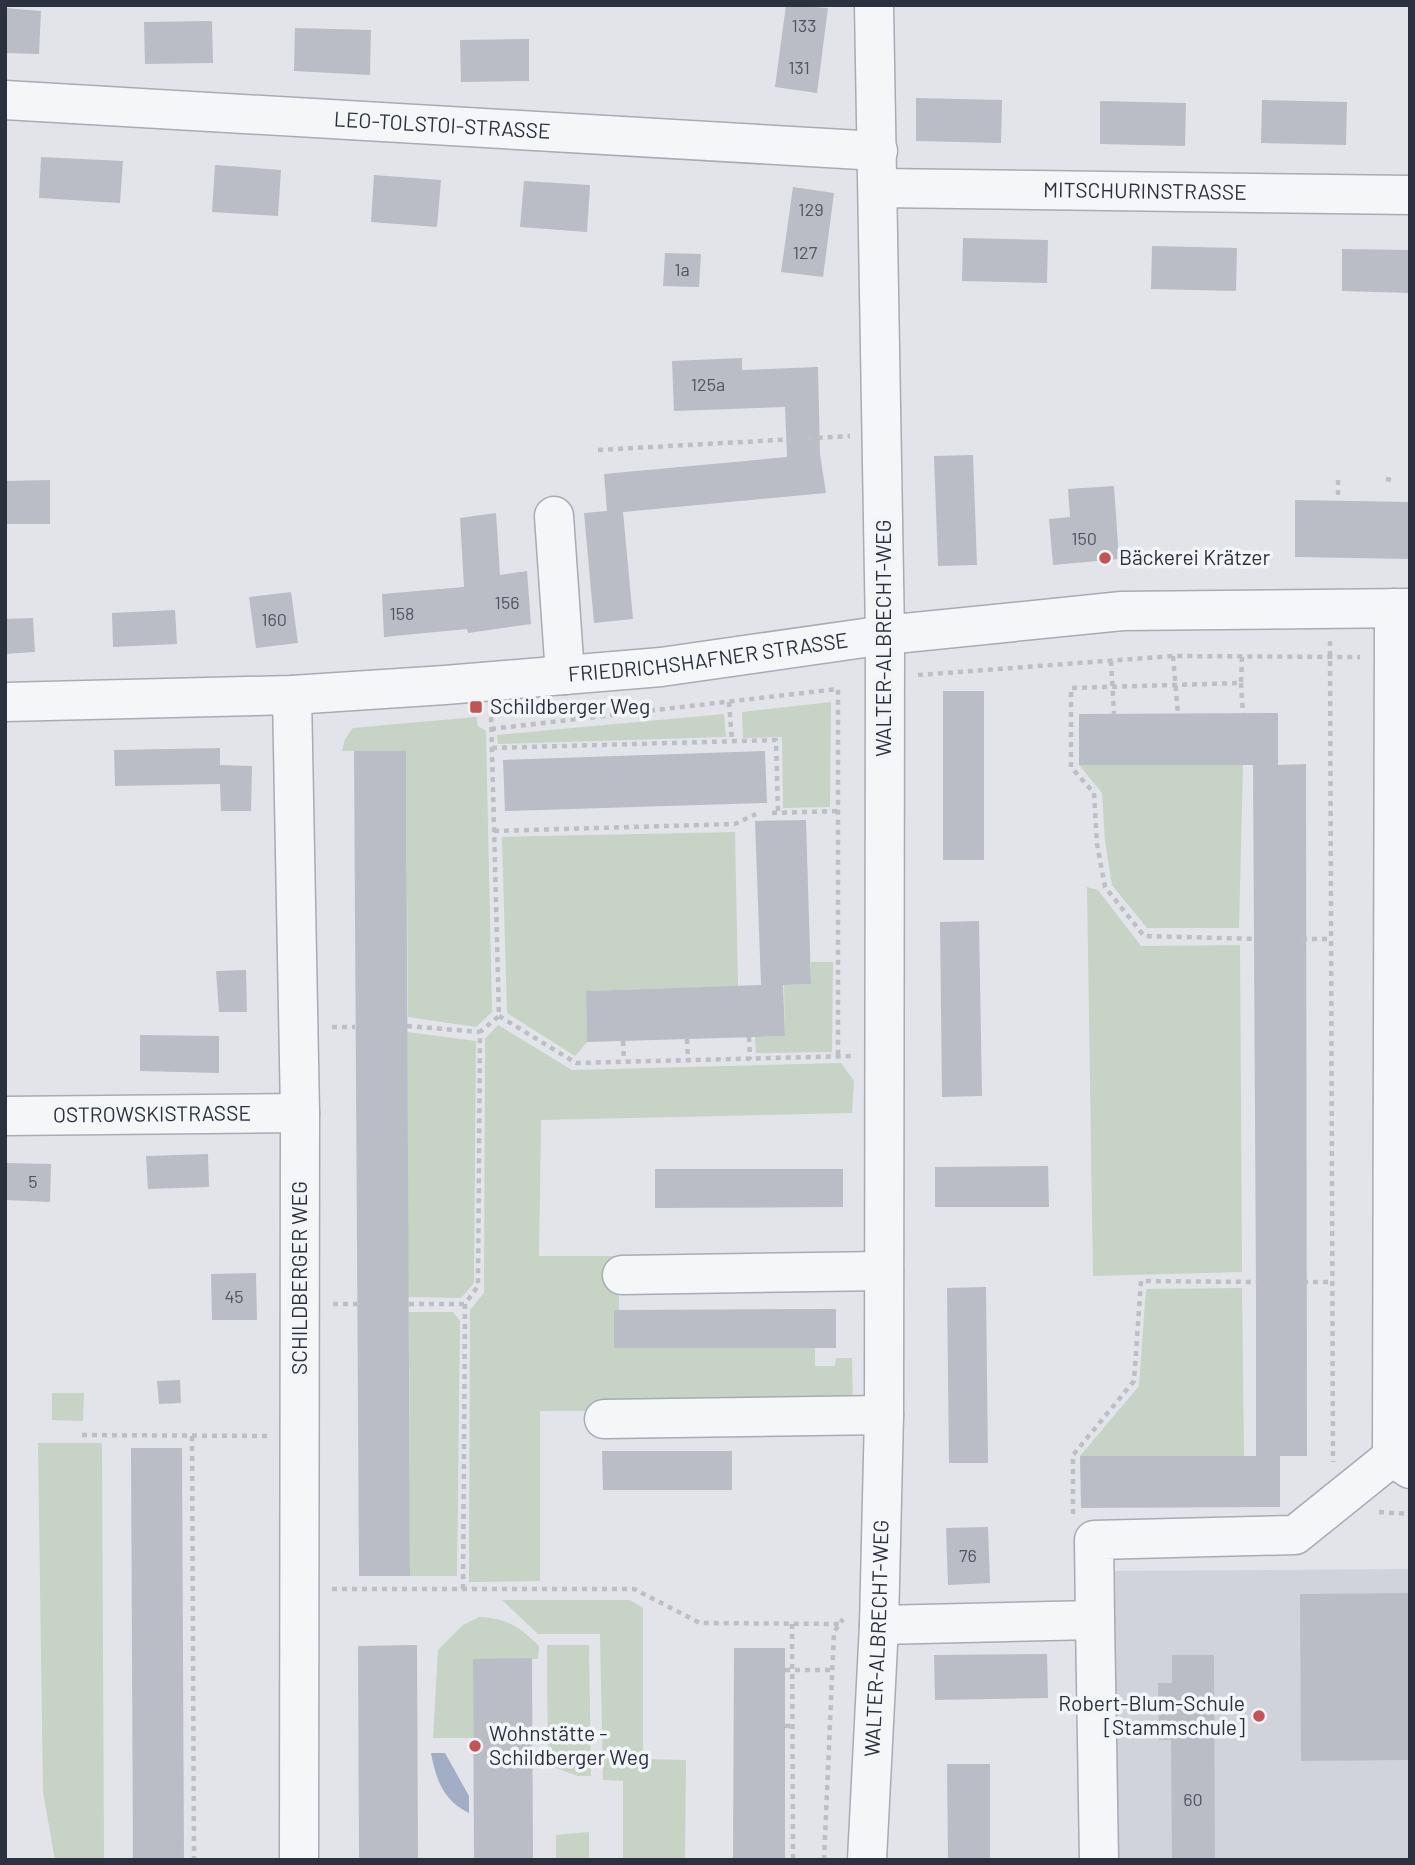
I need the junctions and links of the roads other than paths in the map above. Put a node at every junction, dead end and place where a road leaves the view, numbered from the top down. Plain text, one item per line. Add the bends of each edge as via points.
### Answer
1 (874, 5) edge
2 (5, 100) edge
3 (878, 170) junction
4 (1410, 195) edge
5 (554, 516) dead end
6 (1402, 608) edge
7 (885, 635) junction
8 (565, 675) junction
9 (292, 695) junction
10 (5, 702) edge
11 (1402, 741) edge
12 (300, 1113) junction
13 (5, 1116) edge
14 (884, 1271) junction
15 (622, 1275) dead end
16 (884, 1415) junction
17 (604, 1419) dead end
18 (1401, 1463) edge
19 (1095, 1619) junction
20 (879, 1625) junction
21 (299, 1860) edge
22 (867, 1860) edge
23 (1099, 1860) edge

1 - 3 street, WALTER-ALBRECHT-WEG
2 - 3 street, LEO-TOLSTOI-STRASSE
3 - 4 street, MITSCHURINSTRASSE
3 - 7 street, WALTER-ALBRECHT-WEG
5 - 8 street
6 - 7 street, FRIEDRICHSHAFNER STRASSE via 1122,611
6 - 11 street via 1393,657
7 - 8 street, FRIEDRICHSHAFNER STRASSE via 661,667
7 - 14 street, WALTER-ALBRECHT-WEG
8 - 9 street, FRIEDRICHSHAFNER STRASSE
9 - 10 street, FRIEDRICHSHAFNER STRASSE
9 - 12 street, SCHILDBERGER WEG
11 - 18 street
12 - 13 street, OSTROWSKISTRASSE
12 - 21 street, SCHILDBERGER WEG
14 - 15 street
14 - 16 street, WALTER-ALBRECHT-WEG
16 - 17 street
16 - 20 street, WALTER-ALBRECHT-WEG
18 - 19 street via 1333,1504 1295,1535 1094,1540
19 - 20 street
19 - 23 street
20 - 22 street, WALTER-ALBRECHT-WEG

